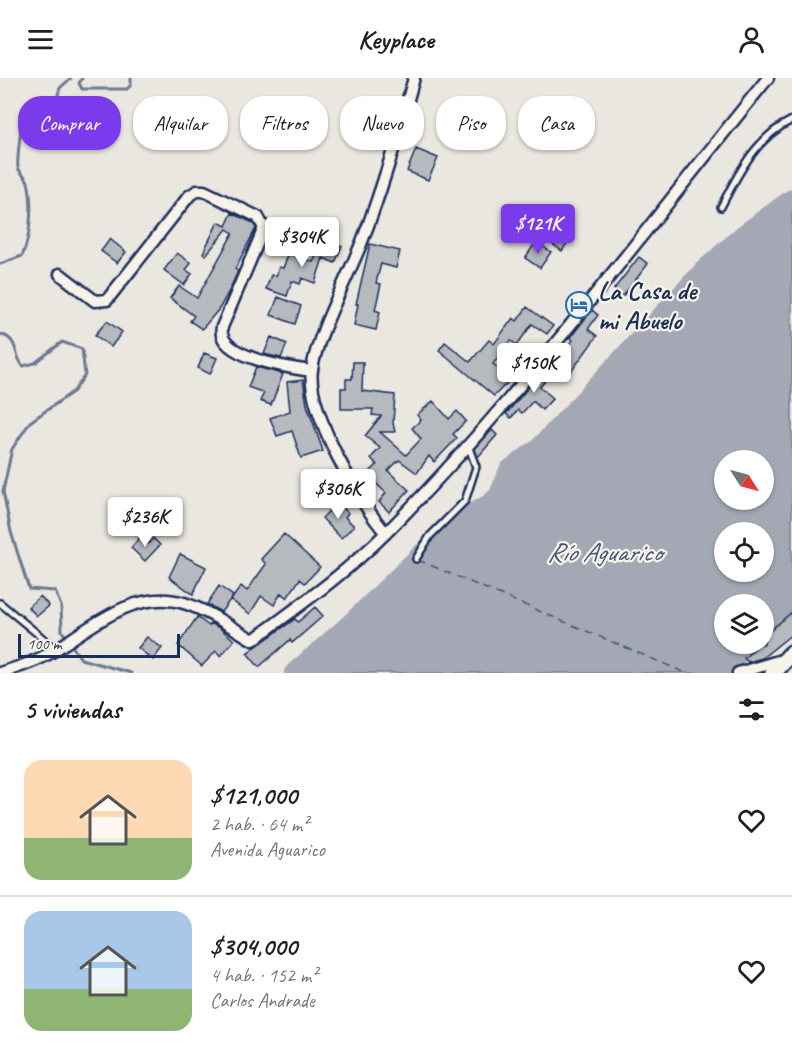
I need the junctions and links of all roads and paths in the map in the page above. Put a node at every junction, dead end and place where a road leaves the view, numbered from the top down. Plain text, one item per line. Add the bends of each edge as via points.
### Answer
1 (414, 78) edge
2 (768, 78) edge
3 (792, 120) edge
4 (720, 207) dead end
5 (60, 274) dead end
6 (311, 371) junction
7 (468, 444) junction
8 (386, 533) junction
9 (416, 559) dead end
10 (0, 603) edge
11 (56, 650) junction
12 (789, 656) edge
13 (0, 673) edge
14 (738, 673) edge
15 (773, 673) edge

1 - 6 street via 364,237
2 - 7 street
3 - 4 lane via 762,142
5 - 6 street via 95,301 108,300 189,196 204,191 258,217 264,228 222,327 223,342 265,362
6 - 8 street via 314,394 337,455 370,515
7 - 8 street
7 - 9 lane via 476,467 465,501 430,536
8 - 11 street via 331,583 253,640 204,611 160,599 100,620
10 - 11 lane
11 - 13 street
12 - 14 street
12 - 15 street

